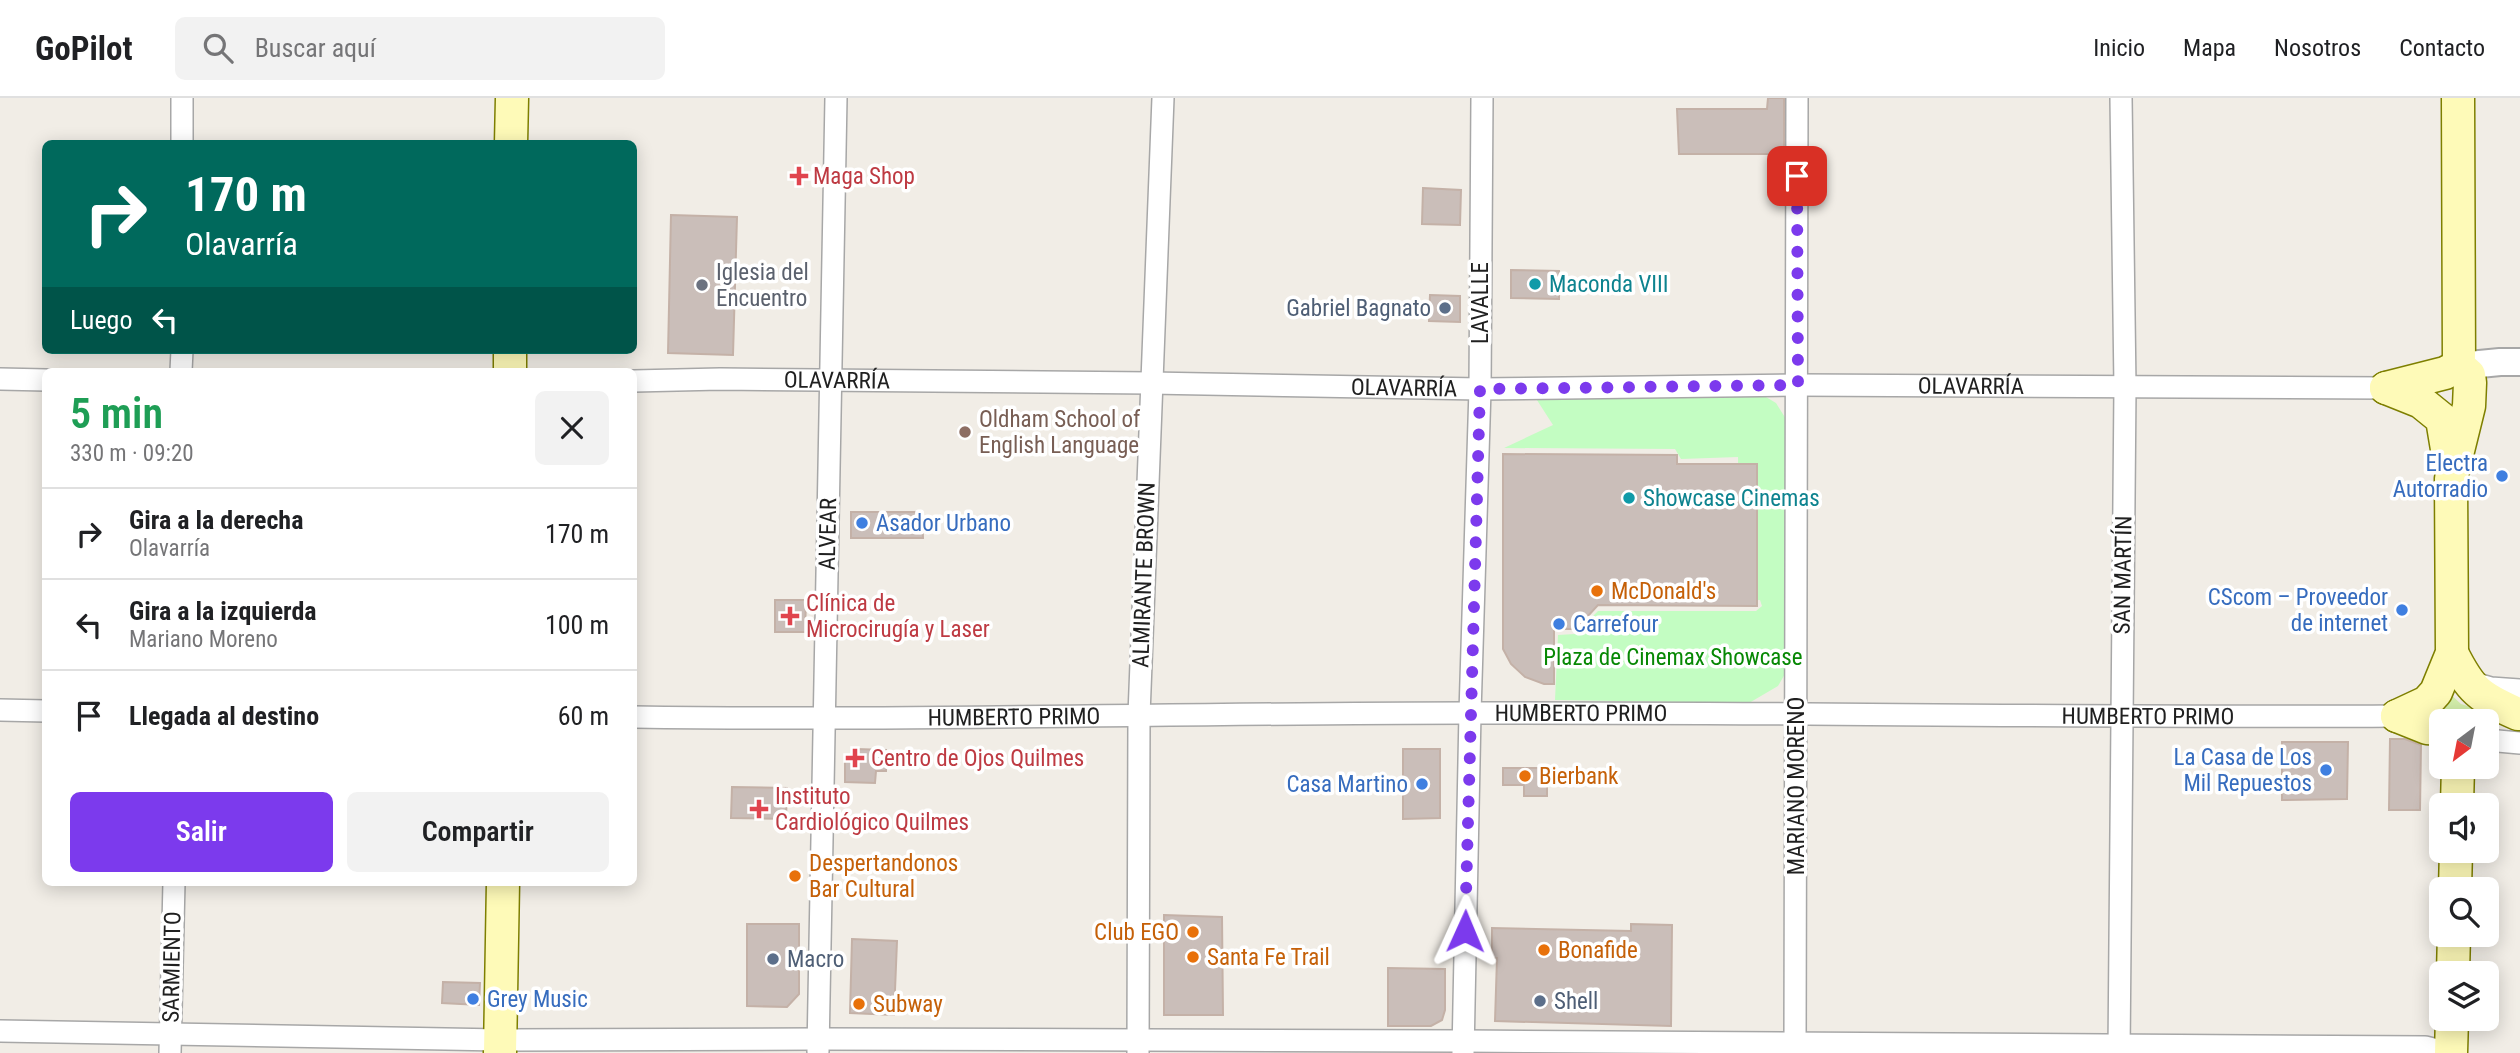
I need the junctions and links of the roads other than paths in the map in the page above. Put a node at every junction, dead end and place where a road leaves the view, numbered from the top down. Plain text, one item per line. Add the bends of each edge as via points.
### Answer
1 (183, 98) edge
2 (512, 98) edge
3 (836, 98) edge
4 (1163, 98) edge
5 (1482, 98) edge
6 (1797, 98) edge
7 (2120, 98) edge
8 (2458, 98) edge
9 (182, 140) edge
10 (511, 140) edge
11 (2520, 362) edge
12 (2459, 366) junction
13 (0, 379) edge
14 (42, 380) edge
15 (637, 381) edge
16 (831, 381) junction
17 (1151, 383) junction
18 (1798, 385) junction
19 (2125, 387) junction
20 (2386, 388) junction
21 (1480, 389) junction
22 (2451, 479) junction
23 (2452, 653) junction
24 (0, 710) edge
25 (42, 711) edge
26 (1470, 713) junction
27 (1139, 715) junction
28 (2519, 715) edge
29 (1797, 716) junction
30 (2398, 716) junction
31 (637, 717) edge
32 (2121, 718) junction
33 (825, 720) junction
34 (2499, 725) edge
35 (2429, 728) edge
36 (2499, 731) edge
37 (174, 886) edge
38 (503, 886) edge
39 (0, 1031) edge
40 (2451, 1031) edge
41 (170, 1044) edge
42 (818, 1046) edge
43 (500, 1047) edge
44 (1138, 1047) edge
45 (1463, 1047) edge
46 (1795, 1048) edge
47 (2119, 1048) edge
48 (2450, 1053) edge

1 - 9 street
2 - 10 main road
3 - 16 street, ALVEAR
4 - 17 street, ALMIRANTE BROWN
5 - 21 street, LAVALLE
6 - 18 street, MARIANO MORENO
7 - 19 street, SAN MARTÍN
8 - 12 main road
11 - 12 street, OLAVARRÍA
12 - 20 main road, OLAVARRÍA
12 - 22 main road via 2469,375 2470,394
13 - 14 street
15 - 16 street, OLAVARRÍA
16 - 17 street, OLAVARRÍA
16 - 33 street, ALVEAR
17 - 21 street, OLAVARRÍA
17 - 27 street, ALMIRANTE BROWN
18 - 19 street, OLAVARRÍA
18 - 21 street, OLAVARRÍA
18 - 29 street, MARIANO MORENO
19 - 20 street, OLAVARRÍA
19 - 32 street, SAN MARTÍN
20 - 22 main road, OLAVARRÍA via 2421,402 2442,419
21 - 26 street, LAVALLE
22 - 23 main road
23 - 28 main road via 2477,693
23 - 30 main road via 2436,692 2427,702
24 - 25 street
26 - 27 street, HUMBERTO PRIMO
26 - 29 street, HUMBERTO PRIMO
26 - 45 street, LAVALLE
27 - 33 street, HUMBERTO PRIMO
27 - 44 street, ALMIRANTE BROWN
28 - 34 main road
28 - 36 street
29 - 32 street, HUMBERTO PRIMO
29 - 46 street, MARIANO MORENO
30 - 32 street, HUMBERTO PRIMO
30 - 35 main road, HUMBERTO PRIMO
31 - 33 street, HUMBERTO PRIMO
32 - 47 street, SAN MARTÍN
33 - 42 street, ALVEAR
37 - 41 street, SARMIENTO
38 - 43 main road
39 - 41 street
40 - 48 main road
41 - 43 street
42 - 43 street
42 - 44 street
44 - 45 street
45 - 46 street
46 - 47 street
47 - 48 street via 2425,1047

